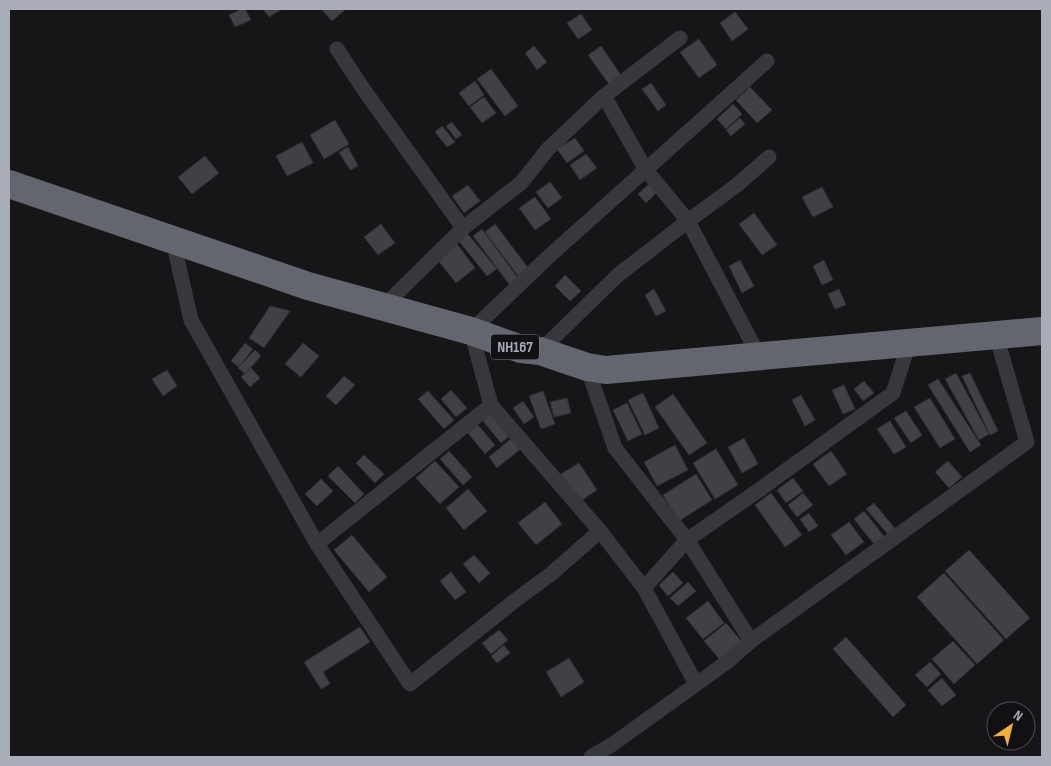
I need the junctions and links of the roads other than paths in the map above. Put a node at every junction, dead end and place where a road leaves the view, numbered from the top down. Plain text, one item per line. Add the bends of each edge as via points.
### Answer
1 (680, 38) dead end
2 (337, 48) dead end
3 (767, 61) dead end
4 (604, 96) junction
5 (769, 157) dead end
6 (646, 170) junction
7 (9, 184) edge
8 (688, 221) junction
9 (463, 228) junction
10 (173, 241) junction
11 (384, 306) junction
12 (471, 331) junction
13 (1042, 331) edge
14 (996, 335) junction
15 (909, 343) junction
16 (540, 351) junction
17 (759, 356) junction
18 (587, 366) junction
19 (491, 406) junction
20 (600, 531) junction
21 (687, 540) junction
22 (317, 544) junction
23 (644, 588) junction
24 (751, 641) junction
25 (696, 684) junction
26 (591, 757) edge

1 - 4 street
2 - 9 street
3 - 6 street
4 - 6 street
4 - 9 street via 548,149 521,183
5 - 8 street
6 - 8 street
6 - 12 street
7 - 10 highway, NH167
8 - 16 street via 618,275
8 - 17 street
9 - 11 street
10 - 11 highway, NH167 via 308,286
10 - 22 street via 191,320
11 - 12 highway, NH167
12 - 16 highway, NH167 via 521,350
12 - 19 street
13 - 14 highway, NH167
14 - 15 highway, NH167
14 - 24 street via 1027,442
15 - 17 highway, NH167
15 - 21 street via 893,394
16 - 18 highway, NH167
17 - 18 highway, NH167 via 606,370
18 - 21 street via 615,448
19 - 20 street
19 - 22 street
20 - 22 street via 551,574 410,684
20 - 23 street
21 - 23 street
21 - 24 street
23 - 25 street
24 - 25 street
25 - 26 street

